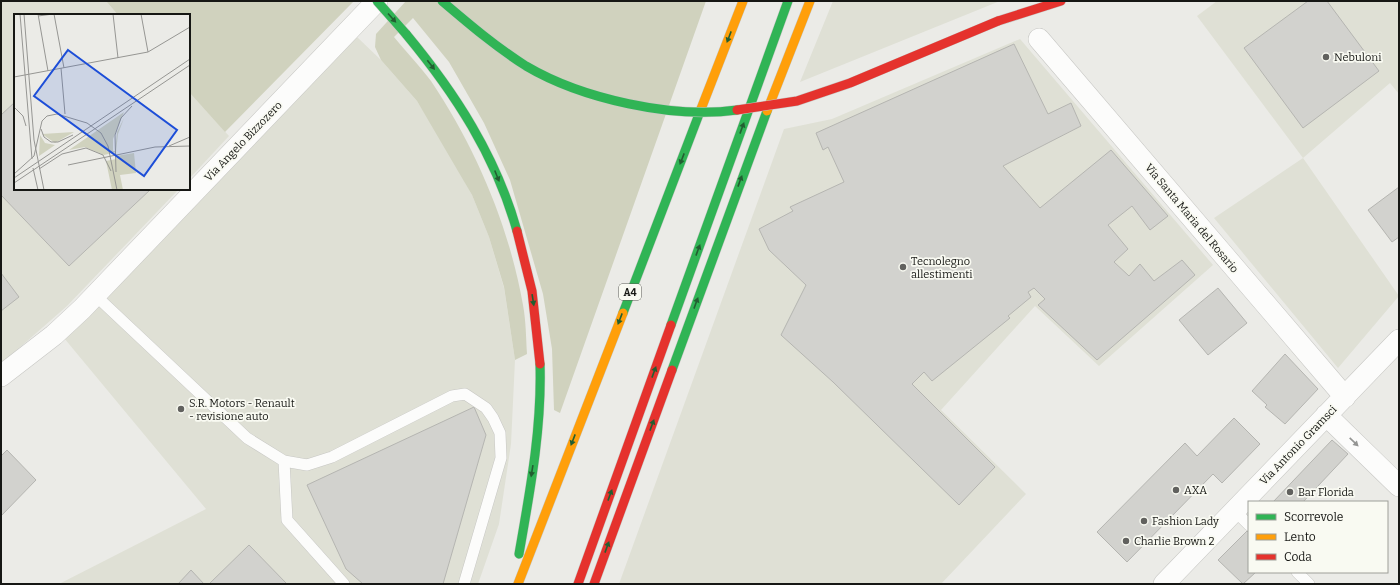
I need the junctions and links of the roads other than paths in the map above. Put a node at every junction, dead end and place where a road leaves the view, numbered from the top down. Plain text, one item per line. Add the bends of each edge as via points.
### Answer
1 (377, 1) edge
2 (442, 1) edge
3 (743, 1) edge
4 (788, 1) edge
5 (810, 1) edge
6 (1035, 1) edge
7 (1061, 1) edge
8 (998, 21) junction
9 (1039, 39) dead end
10 (95, 295) junction
11 (1399, 340) edge
12 (1, 376) edge
13 (1344, 397) junction
14 (1326, 415) junction
15 (284, 461) junction
16 (1399, 486) edge
17 (1256, 501) edge
18 (1242, 518) edge
19 (1298, 573) edge
20 (344, 584) edge
21 (464, 584) edge
22 (515, 584) edge
23 (518, 584) edge
24 (578, 584) edge
25 (594, 584) edge
26 (1164, 584) edge
27 (1309, 584) edge

1 - 10 street, Via Angelo Bizzozero
1 -> 22 highway, bridge via 457,100 472,125 491,161 521,243 533,299 539,346 541,396
2 - 8 highway, bridge via 480,33 527,66 568,85 620,103 671,110 715,112 797,101 850,83
3 -> 23 highway, A4
24 -> 4 highway
25 -> 5 highway via 742,176
6 - 8 highway
7 - 8 highway
9 - 13 street, Via Santa Maria del Rosario
10 - 12 street, Via Angelo Bizzozero via 54,335
10 - 15 lane via 247,438
11 - 13 street, Via Antonio Gramsci
13 - 14 street, Via Antonio Gramsci
14 -> 16 street
14 - 17 street, Via Antonio Gramsci
15 - 20 lane via 287,520
15 - 21 lane via 307,465 332,457 452,396 465,394 475,400 486,408 500,433 501,458
18 - 26 street, Via Antonio Gramsci
19 - 27 lane

